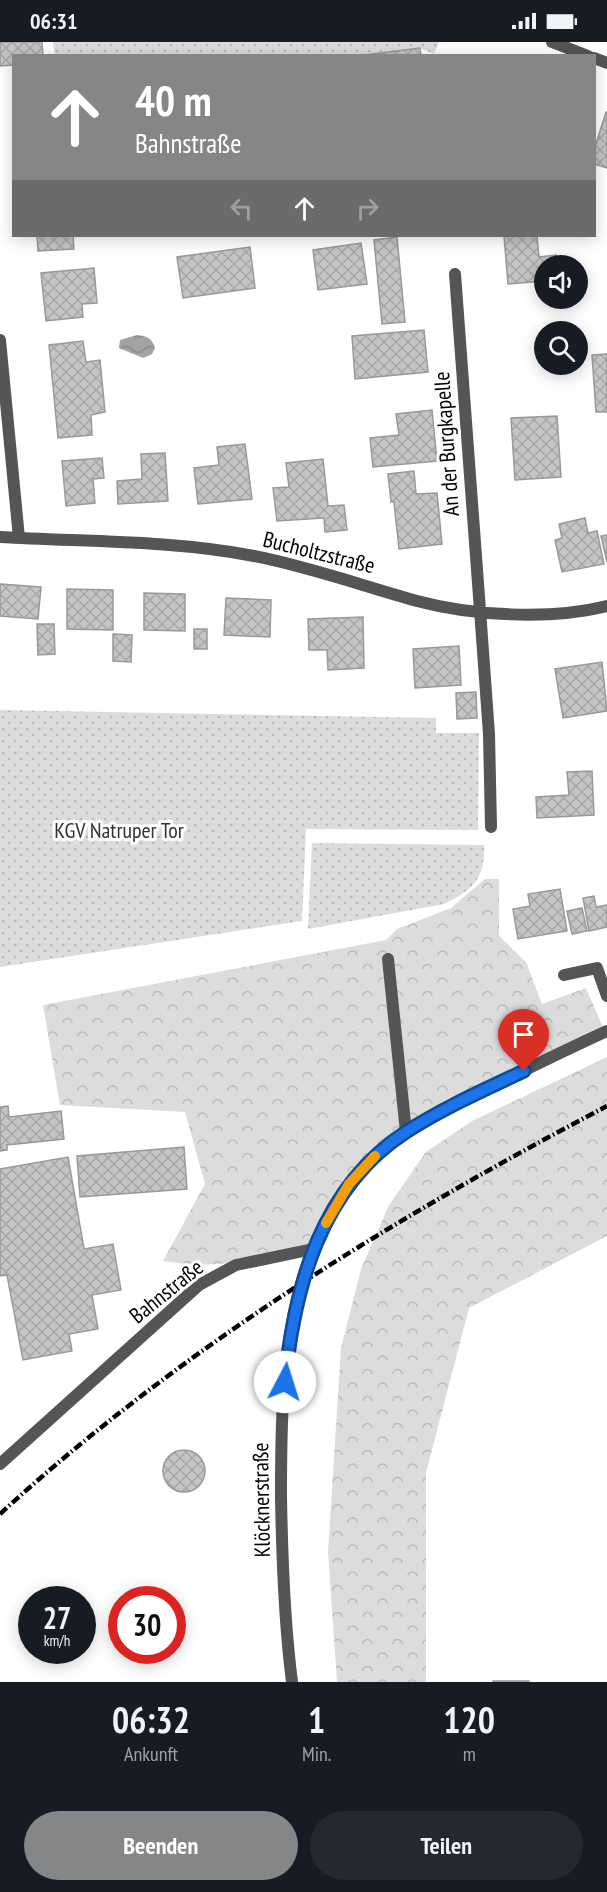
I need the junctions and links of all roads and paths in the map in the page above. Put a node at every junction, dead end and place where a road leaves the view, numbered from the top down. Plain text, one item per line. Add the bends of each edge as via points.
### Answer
1 (552, 42) edge
2 (583, 54) edge
3 (455, 274) dead end
4 (0, 340) edge
5 (0, 537) edge
6 (19, 538) junction
7 (607, 606) edge
8 (480, 610) junction
9 (491, 827) dead end
10 (388, 959) dead end
11 (564, 975) dead end
12 (607, 996) edge
13 (607, 1031) edge
14 (406, 1132) junction
15 (313, 1249) junction
16 (0, 1463) edge
17 (292, 1682) edge

1 - 2 street
3 - 8 street, An der Burgkapelle
4 - 6 street
5 - 6 street, Bucholtzstraße
6 - 8 street, Bucholtzstraße via 185,546 243,554 331,574 420,602
7 - 8 street, Bucholtzstraße via 533,616
8 - 9 street, An der Burgkapelle
10 - 14 street
11 - 12 street via 597,968
13 - 14 street
14 - 15 street via 375,1156 349,1184
15 - 16 street, Bahnstraße via 236,1265 199,1285
15 - 17 street, Klöcknerstraße via 288,1340 281,1423 281,1540

